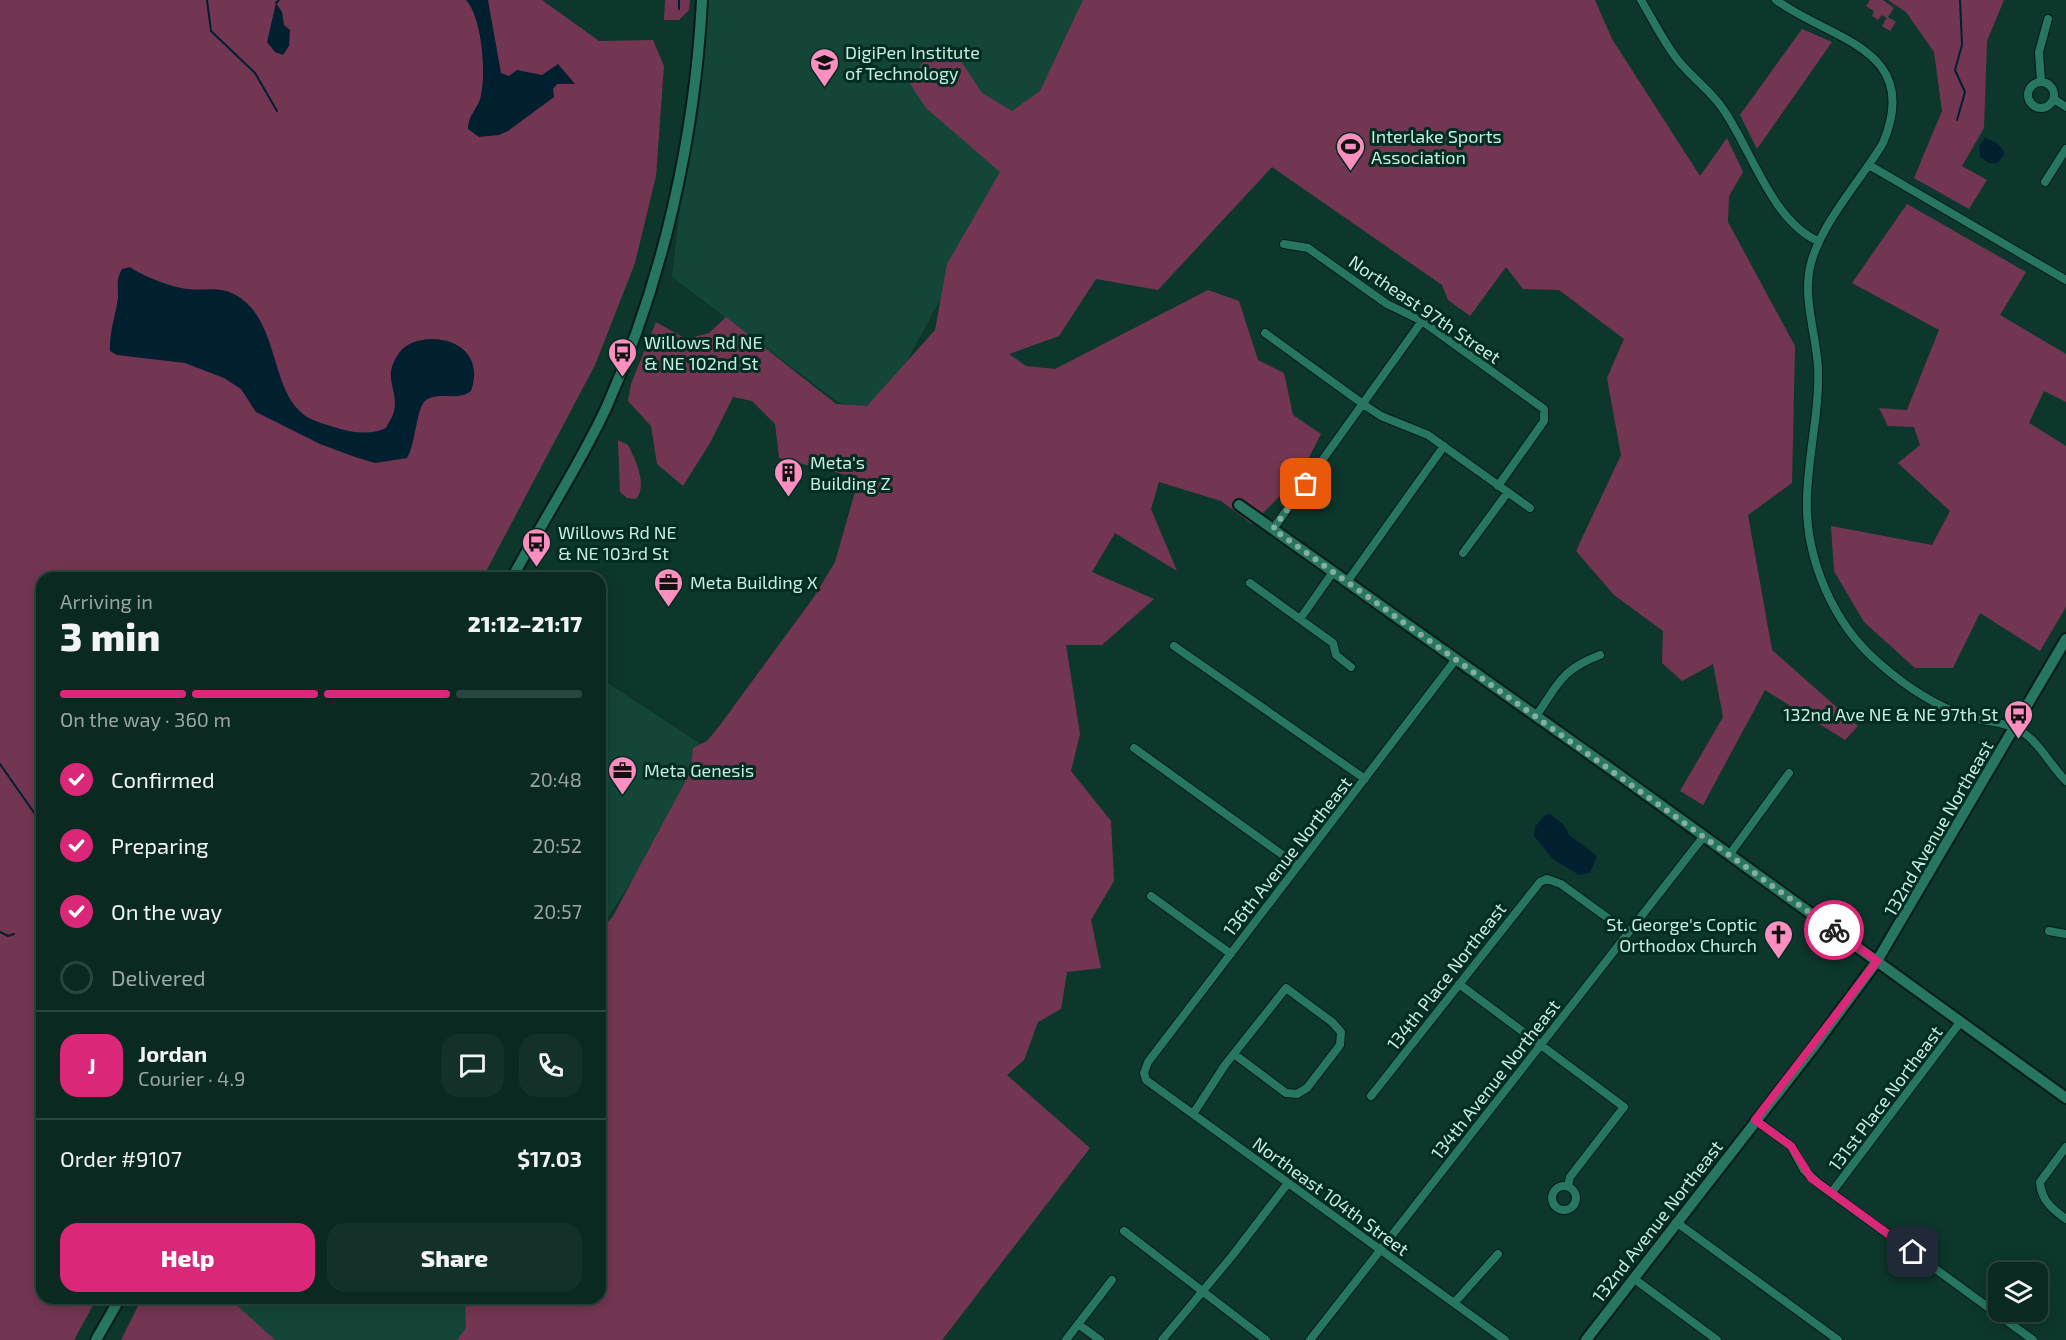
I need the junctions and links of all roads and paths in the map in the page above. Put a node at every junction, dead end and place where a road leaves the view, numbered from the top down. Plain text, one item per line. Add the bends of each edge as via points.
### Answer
1 (702, 0) edge
2 (1641, 0) edge
3 (1776, 0) edge
4 (2048, 19) dead end
5 (2041, 82) junction
6 (2054, 99) junction
7 (2065, 105) edge
8 (2066, 149) edge
9 (1869, 165) junction
10 (2045, 182) dead end
11 (1818, 241) junction
12 (1284, 244) dead end
13 (2066, 280) edge
14 (1422, 321) junction
15 (1265, 333) dead end
16 (1363, 404) junction
17 (1444, 446) junction
18 (1498, 486) junction
19 (1508, 492) junction
20 (1239, 505) dead end
21 (1530, 508) dead end
22 (1273, 529) junction
23 (1463, 553) dead end
24 (515, 572) edge
25 (1334, 572) junction
26 (1347, 582) junction
27 (1250, 583) dead end
28 (1300, 619) junction
29 (2066, 639) edge
30 (1174, 646) dead end
31 (1600, 655) dead end
32 (2062, 655) edge
33 (1456, 659) junction
34 (1351, 667) dead end
35 (1536, 716) junction
36 (2015, 728) junction
37 (1134, 748) dead end
38 (1789, 773) dead end
39 (1365, 779) junction
40 (2066, 781) edge
41 (1704, 836) junction
42 (1730, 854) junction
43 (1298, 866) junction
44 (1151, 896) dead end
45 (1628, 932) junction
46 (2049, 932) dead end
47 (2066, 934) edge
48 (1231, 954) junction
49 (1877, 961) junction
50 (1459, 984) junction
51 (1961, 1021) junction
52 (1540, 1046) junction
53 (1234, 1054) junction
54 (1144, 1073) joint
55 (1371, 1096) dead end
56 (2066, 1098) edge
57 (1193, 1114) junction
58 (1755, 1120) junction
59 (2066, 1147) edge
60 (1288, 1183) junction
61 (1568, 1186) dead end
62 (1832, 1192) junction
63 (2066, 1219) edge
64 (1676, 1222) junction
65 (1124, 1231) dead end
66 (1927, 1234) dead end
67 (1381, 1251) junction
68 (1913, 1252) junction
69 (1498, 1254) dead end
70 (1633, 1278) junction
71 (1112, 1280) dead end
72 (1202, 1291) junction
73 (1454, 1303) junction
74 (117, 1304) edge
75 (1988, 1304) edge
76 (2012, 1322) edge
77 (1078, 1324) junction
78 (96, 1340) edge
79 (1066, 1340) edge
80 (1100, 1340) edge
81 (1162, 1340) edge
82 (1266, 1340) edge
83 (1310, 1340) edge
84 (1504, 1340) edge
85 (1586, 1340) edge
86 (1717, 1340) edge
87 (1838, 1340) edge
88 (2033, 1340) edge

1 - 24 street via 679,174 640,319 600,420
2 - 11 street via 1678,60 1725,111 1786,213 1808,237
3 - 9 street via 1870,52 1880,67 1892,101 1890,126
4 - 5 street via 2039,52
5 - 6 street via 2051,87
5 - 6 street via 2032,85 2028,93 2032,105 2045,108
6 - 7 street
8 - 10 street
9 - 11 street
9 - 13 street
11 - 36 street via 1808,285 1818,366 1807,498 1818,572 1835,607 1878,663 1949,710
12 - 14 street, Northeast 97th Street via 1308,248 1387,304
14 - 16 street
14 - 18 street, Northeast 97th Street via 1544,409 1544,421
15 - 16 street
16 - 17 street
16 - 22 street
17 - 18 street
17 - 26 street
18 - 19 street
19 - 21 street
19 - 23 street
20 - 22 street
22 - 25 street
25 - 26 street
25 - 28 street
26 - 33 street
27 - 28 street
28 - 34 street via 1333,643 1336,655
29 - 32 street, 132nd Avenue Northeast
30 - 39 street
31 - 35 street via 1568,671
32 - 36 street, 132nd Avenue Northeast
33 - 35 street
33 - 39 street, 136th Avenue Northeast
35 - 41 street
36 - 40 street via 2030,737
36 - 49 street, 132nd Avenue Northeast
37 - 43 street
38 - 42 street
39 - 43 street, 136th Avenue Northeast
41 - 42 street
41 - 45 street, 134th Avenue Northeast
42 - 49 street
43 - 48 street, 136th Avenue Northeast
44 - 48 street
45 - 50 street, 134th Place Northeast via 1561,884 1547,879 1534,886
45 - 52 street, 134th Avenue Northeast
46 - 47 street
48 - 54 street, 136th Avenue Northeast via 1148,1062
49 - 51 street
49 - 58 street, 132nd Avenue Northeast
50 - 52 street
50 - 55 street, 134th Place Northeast
51 - 56 street
51 - 62 street, 131st Place Northeast
52 - 61 street via 1624,1107 1570,1177
52 - 67 street, 134th Avenue Northeast
53 - 53 street via 1286,988 1341,1032 1340,1045 1307,1088 1297,1094 1286,1094
53 - 57 street
54 - 57 street, Northeast 104th Street via 1146,1080
57 - 60 street, Northeast 104th Street
58 - 62 street via 1791,1146 1804,1170
58 - 64 street, 132nd Avenue Northeast
59 - 63 street via 2040,1182 2040,1192 2050,1208
60 - 67 street, Northeast 104th Street
60 - 72 street
62 - 68 street
64 - 70 street, 132nd Avenue Northeast
64 - 87 street
65 - 72 street
66 - 68 street
67 - 73 street, Northeast 104th Street
67 - 83 street, 134th Avenue Northeast
68 - 75 street
69 - 73 street
70 - 85 street, 132nd Avenue Northeast
70 - 86 street
71 - 77 street
72 - 81 street
72 - 82 street
73 - 84 street, Northeast 104th Street
74 - 78 street
76 - 88 street
77 - 79 street
77 - 80 street

